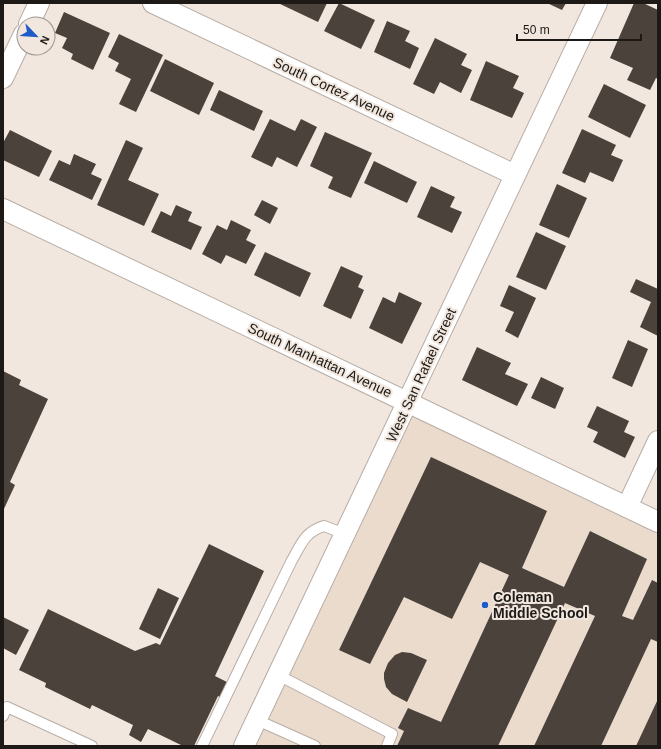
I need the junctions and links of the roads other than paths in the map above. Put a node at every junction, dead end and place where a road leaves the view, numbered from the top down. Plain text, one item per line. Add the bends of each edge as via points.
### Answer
1 (39, 3) edge
2 (153, 3) edge
3 (597, 3) edge
4 (33, 16) edge
5 (16, 51) edge
6 (3, 78) edge
7 (515, 175) junction
8 (3, 209) edge
9 (408, 402) junction
10 (658, 441) edge
11 (627, 507) junction
12 (658, 522) edge
13 (345, 534) junction
14 (278, 675) junction
15 (3, 716) edge
16 (257, 720) junction
17 (92, 746) edge
18 (202, 746) edge
19 (244, 746) edge
20 (315, 746) edge
21 (387, 746) edge

1 - 4 street
2 - 7 street, South Cortez Avenue
3 - 7 street, West San Rafael Street
5 - 6 street
7 - 9 street, West San Rafael Street
8 - 9 street, South Manhattan Avenue
9 - 11 street, South Manhattan Avenue
9 - 13 street, West San Rafael Street
10 - 11 street
11 - 12 street, South Manhattan Avenue
13 - 14 street, West San Rafael Street
13 - 18 lane via 324,526 312,530 306,537 291,562
14 - 16 street, West San Rafael Street
14 - 21 lane via 392,734
15 - 17 lane via 7,707
16 - 19 street, West San Rafael Street
16 - 20 lane

